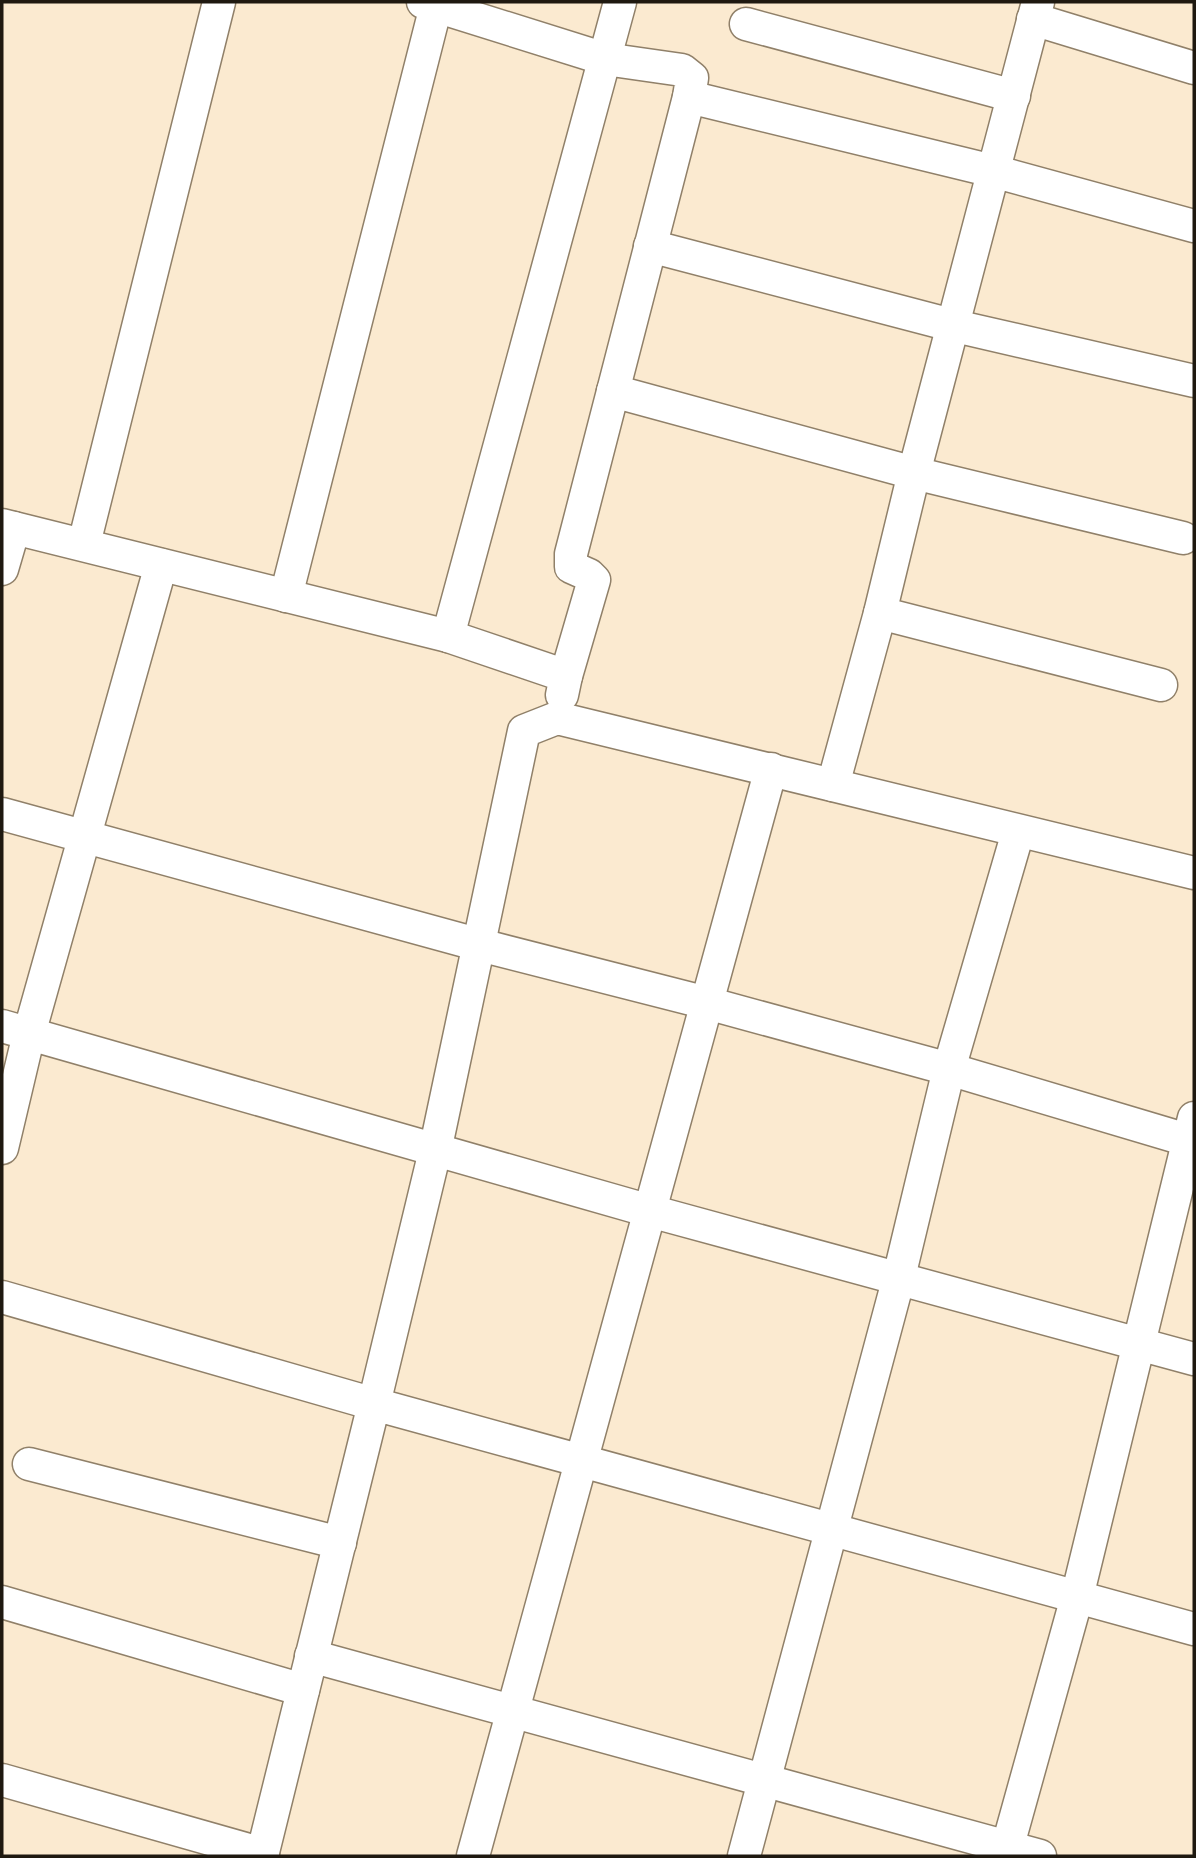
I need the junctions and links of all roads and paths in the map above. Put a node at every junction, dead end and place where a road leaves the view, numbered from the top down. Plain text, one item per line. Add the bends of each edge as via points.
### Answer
1 (219, 2) edge
2 (620, 2) edge
3 (432, 3) edge
4 (1035, 10) edge
5 (746, 24) dead end
6 (605, 59) junction
7 (1194, 68) edge
8 (1014, 96) junction
9 (689, 97) junction
10 (993, 171) junction
11 (1194, 226) edge
12 (650, 246) junction
13 (953, 325) junction
14 (1194, 381) edge
15 (613, 391) junction
16 (915, 472) junction
17 (8, 526) edge
18 (1183, 538) dead end
19 (84, 544) junction
20 (160, 565) junction
21 (2, 569) edge
22 (286, 596) junction
23 (880, 613) junction
24 (448, 636) junction
25 (566, 676) junction
26 (1161, 685) dead end
27 (557, 718) junction
28 (771, 769) junction
29 (833, 785) junction
30 (2, 814) edge
31 (1018, 832) junction
32 (84, 836) junction
33 (1194, 873) edge
34 (480, 945) junction
35 (707, 1003) junction
36 (15, 1030) edge
37 (949, 1069) junction
38 (1192, 1134) edge
39 (2, 1148) edge
40 (435, 1151) junction
41 (650, 1211) junction
42 (898, 1281) junction
43 (2, 1297) edge
44 (1140, 1345) junction
45 (1194, 1359) edge
46 (374, 1404) junction
47 (581, 1461) junction
48 (29, 1464) dead end
49 (832, 1529) junction
50 (340, 1543) junction
51 (1077, 1597) junction
52 (2, 1602) edge
53 (1194, 1629) edge
54 (311, 1657) junction
55 (303, 1690) junction
56 (512, 1711) junction
57 (2, 1780) edge
58 (765, 1780) junction
59 (1006, 1852) edge
60 (262, 1855) edge
61 (472, 1856) edge
62 (744, 1856) edge
63 (1040, 1856) edge

1 - 19 street
2 - 6 street
3 - 6 street
3 - 22 street
4 - 7 street
4 - 8 street
5 - 8 street
6 - 9 street via 682,70 692,78
6 - 24 street
8 - 10 street
9 - 10 street
9 - 12 street
10 - 11 street
10 - 13 street
12 - 13 street
12 - 15 street
13 - 14 street
13 - 16 street
15 - 16 street
15 - 25 street via 571,554 571,568 594,580
16 - 18 street
16 - 23 street
17 - 19 street
17 - 21 street
19 - 20 street
20 - 22 street
20 - 32 street
22 - 24 street
23 - 26 street
23 - 29 street
24 - 25 street
25 - 27 street
27 - 28 street
27 - 34 street via 524,731
28 - 29 street
28 - 35 street
29 - 31 street
30 - 32 street
31 - 33 street
31 - 37 street
32 - 34 street
32 - 36 street
34 - 35 street
34 - 40 street
35 - 37 street
35 - 41 street
36 - 39 street
36 - 40 street
37 - 38 street
37 - 42 street
38 - 44 street
40 - 41 street
40 - 46 street
41 - 42 street
41 - 47 street
42 - 44 street
42 - 49 street
43 - 46 street
44 - 45 street
44 - 51 street
46 - 47 street
46 - 50 street
47 - 49 street
47 - 56 street
48 - 50 street
49 - 51 street
49 - 58 street
50 - 54 street
51 - 53 street
51 - 59 street
52 - 55 street
54 - 55 street
54 - 56 street
55 - 60 street
56 - 58 street
56 - 61 street
57 - 60 street
58 - 59 street
58 - 62 street
59 - 63 street

